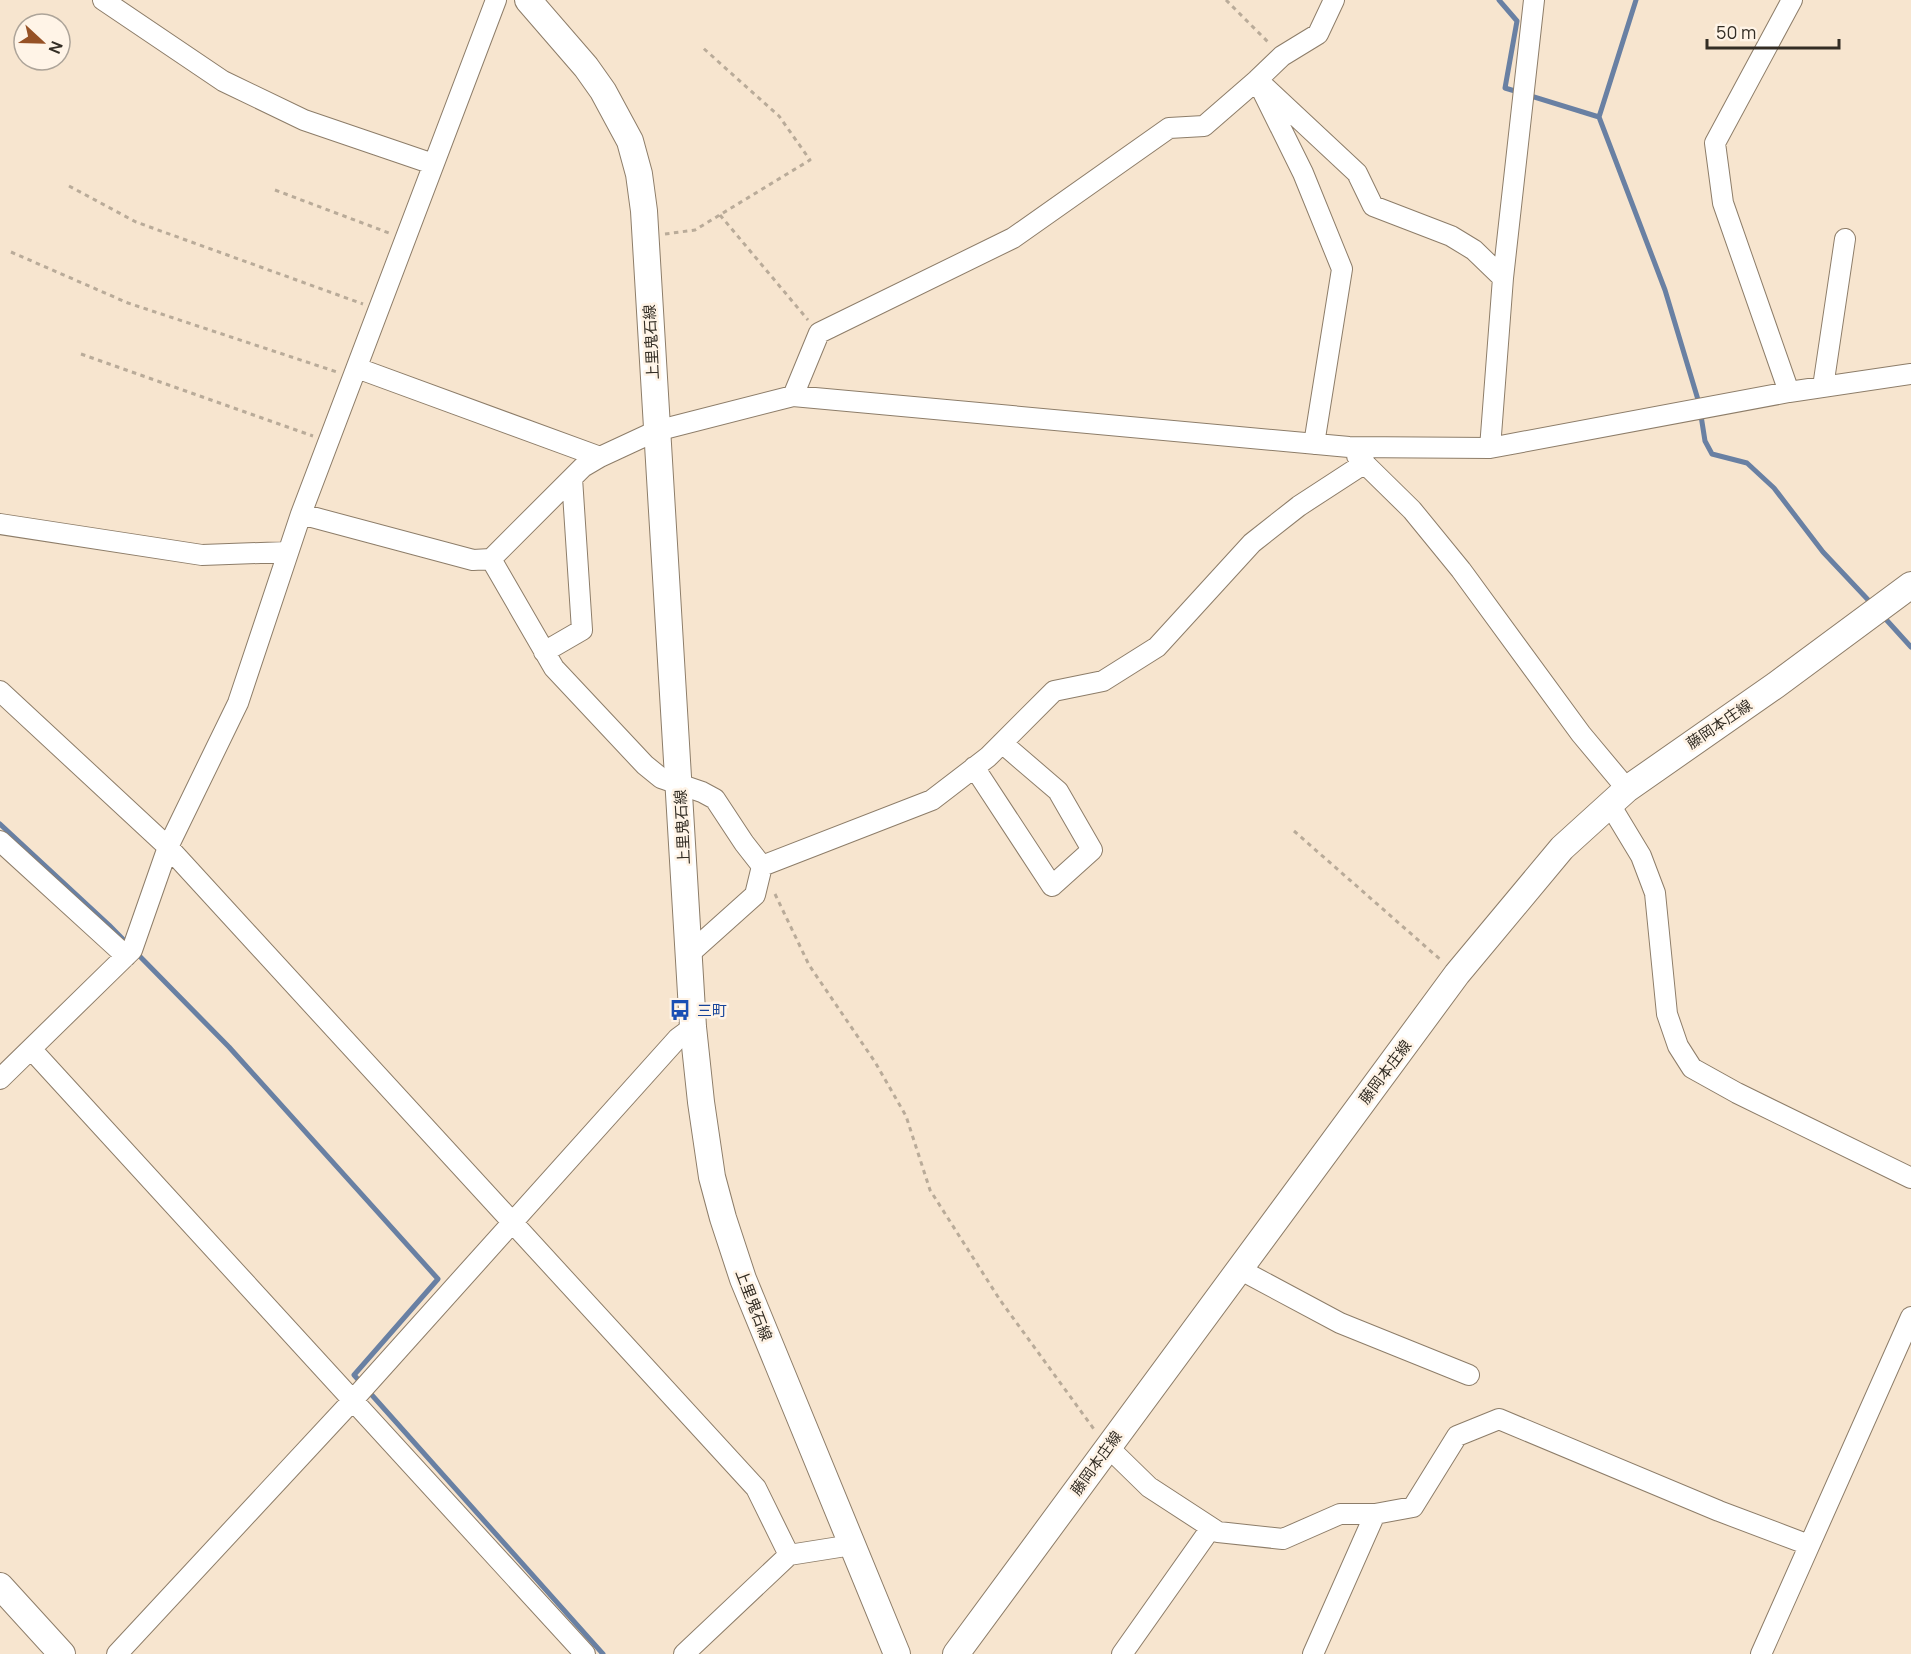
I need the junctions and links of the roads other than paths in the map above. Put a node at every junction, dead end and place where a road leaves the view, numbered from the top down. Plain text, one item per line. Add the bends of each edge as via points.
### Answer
1 (103, 0) edge
2 (496, 0) edge
3 (528, 0) edge
4 (1334, 0) edge
5 (1792, 0) edge
6 (1529, 4) edge
7 (1257, 80) junction
8 (433, 164) junction
9 (1845, 239) dead end
10 (1503, 278) junction
11 (355, 373) junction
12 (1911, 374) edge
13 (1823, 387) junction
14 (1790, 392) junction
15 (794, 396) junction
16 (656, 431) junction
17 (1314, 444) junction
18 (1349, 447) junction
19 (1490, 448) junction
20 (600, 457) junction
21 (1365, 464) junction
22 (572, 478) junction
23 (301, 514) junction
24 (0, 524) edge
25 (288, 552) junction
26 (491, 559) junction
27 (1911, 585) edge
28 (544, 652) junction
29 (0, 691) edge
30 (1002, 743) junction
31 (974, 767) junction
32 (680, 785) junction
33 (1618, 796) junction
34 (0, 841) edge
35 (168, 847) junction
36 (762, 866) junction
37 (126, 956) junction
38 (688, 956) junction
39 (693, 1027) junction
40 (32, 1050) junction
41 (0, 1079) edge
42 (1911, 1178) edge
43 (511, 1222) junction
44 (1239, 1269) junction
45 (1911, 1317) edge
46 (1469, 1375) dead end
47 (353, 1400) junction
48 (1108, 1448) junction
49 (1375, 1514) junction
50 (1211, 1528) junction
51 (852, 1545) junction
52 (1809, 1545) junction
53 (789, 1555) junction
54 (0, 1586) edge
55 (62, 1654) edge
56 (117, 1654) edge
57 (585, 1654) edge
58 (684, 1654) edge
59 (897, 1654) edge
60 (956, 1654) edge
61 (1122, 1654) edge
62 (1313, 1654) edge
63 (1761, 1654) edge

1 - 8 street via 223,81 304,120
2 - 8 street
3 - 16 main road, 上里鬼石線 via 586,67 617,113 630,141 639,174 646,236
4 - 7 street via 1318,34 1282,56
5 - 14 street via 1715,143 1723,203
6 - 10 street
7 - 10 street via 1358,173 1373,206 1451,236 1474,250
7 - 15 street via 1204,126 1169,129 1012,238 819,333
7 - 17 street via 1303,173 1342,269
8 - 11 street
9 - 13 street
10 - 19 street
11 - 20 street
11 - 23 street
12 - 13 street
13 - 14 street
14 - 19 street
15 - 16 street
15 - 17 street
16 - 20 street
16 - 32 main road, 上里鬼石線
17 - 18 street
18 - 19 street
18 - 21 street
20 - 22 street
21 - 30 street via 1299,506 1252,543 1157,647 1103,681 1054,691
21 - 33 street via 1412,510 1461,570 1581,734
22 - 26 street
22 - 28 street via 582,630
23 - 25 street
23 - 26 street via 474,560
24 - 25 street via 202,555
25 - 35 street via 238,702
26 - 28 street
27 - 33 main road, 藤岡本庄線
28 - 32 street via 554,668 645,765 661,778
29 - 35 street
30 - 31 street
30 - 31 street via 1058,791 1092,850 1052,886
31 - 36 street via 932,800
32 - 36 street via 715,799
32 - 38 main road, 上里鬼石線
33 - 42 street via 1655,893 1667,1014 1678,1046 1692,1068
33 - 44 main road, 藤岡本庄線 via 1562,848 1457,974
34 - 37 street
35 - 37 street via 132,950
35 - 43 street
36 - 38 street via 755,895
37 - 40 street
38 - 39 main road, 上里鬼石線
39 - 43 street via 678,1038
39 - 51 main road, 上里鬼石線 via 706,1141 723,1218 743,1279
40 - 41 street
40 - 47 street
43 - 47 street
43 - 53 street via 756,1488
44 - 46 street via 1340,1323
44 - 48 main road, 藤岡本庄線
45 - 52 street
47 - 56 street
47 - 57 street
48 - 50 street via 1149,1487
48 - 60 main road, 藤岡本庄線
49 - 50 street via 1340,1514 1283,1539
49 - 52 street via 1413,1508 1457,1436 1499,1419
49 - 62 street
50 - 61 street
51 - 53 street
51 - 59 main road, 上里鬼石線
52 - 63 street
53 - 58 street
54 - 55 main road

